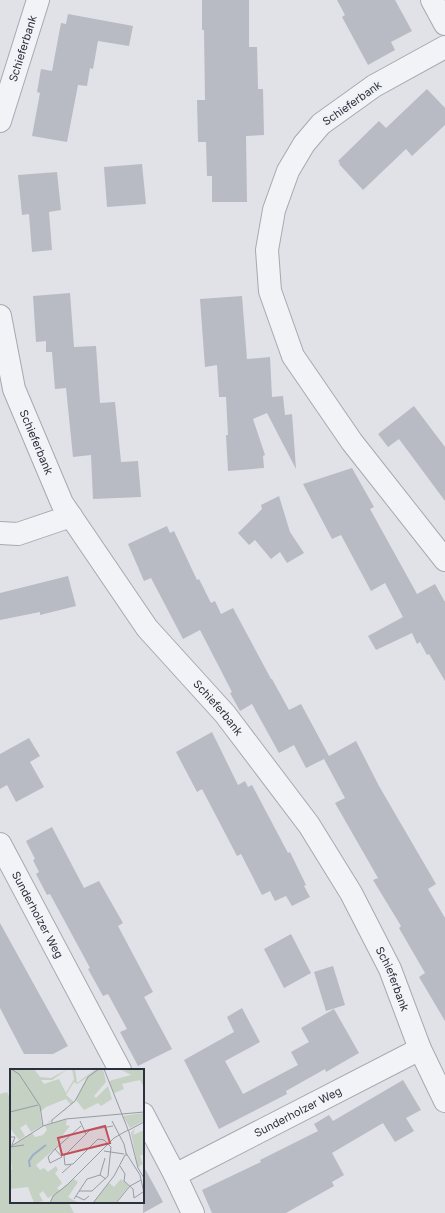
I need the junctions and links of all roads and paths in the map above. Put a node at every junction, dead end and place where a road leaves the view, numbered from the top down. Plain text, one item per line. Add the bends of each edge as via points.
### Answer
1 (38, 0) edge
2 (432, 0) edge
3 (445, 24) edge
4 (445, 47) edge
5 (0, 121) edge
6 (0, 316) edge
7 (71, 516) junction
8 (0, 533) edge
9 (445, 560) edge
10 (0, 844) edge
11 (420, 1049) junction
12 (119, 1069) edge
13 (445, 1101) edge
14 (144, 1116) edge
15 (175, 1175) junction
16 (193, 1213) edge

1 - 5 street, Schieferbank
2 - 3 street
4 - 9 street, Schieferbank via 374,86 321,124 304,144 288,171 274,210 267,250 270,291 293,356 352,442
6 - 7 street, Schieferbank via 14,389 62,503
7 - 8 street via 18,534
7 - 11 street, Schieferbank via 147,628 225,714 308,825 355,900 390,970
10 - 12 street, Sunderholzer Weg
11 - 13 street, Schieferbank
11 - 15 street, Sunderholzer Weg
14 - 15 street
15 - 16 street

